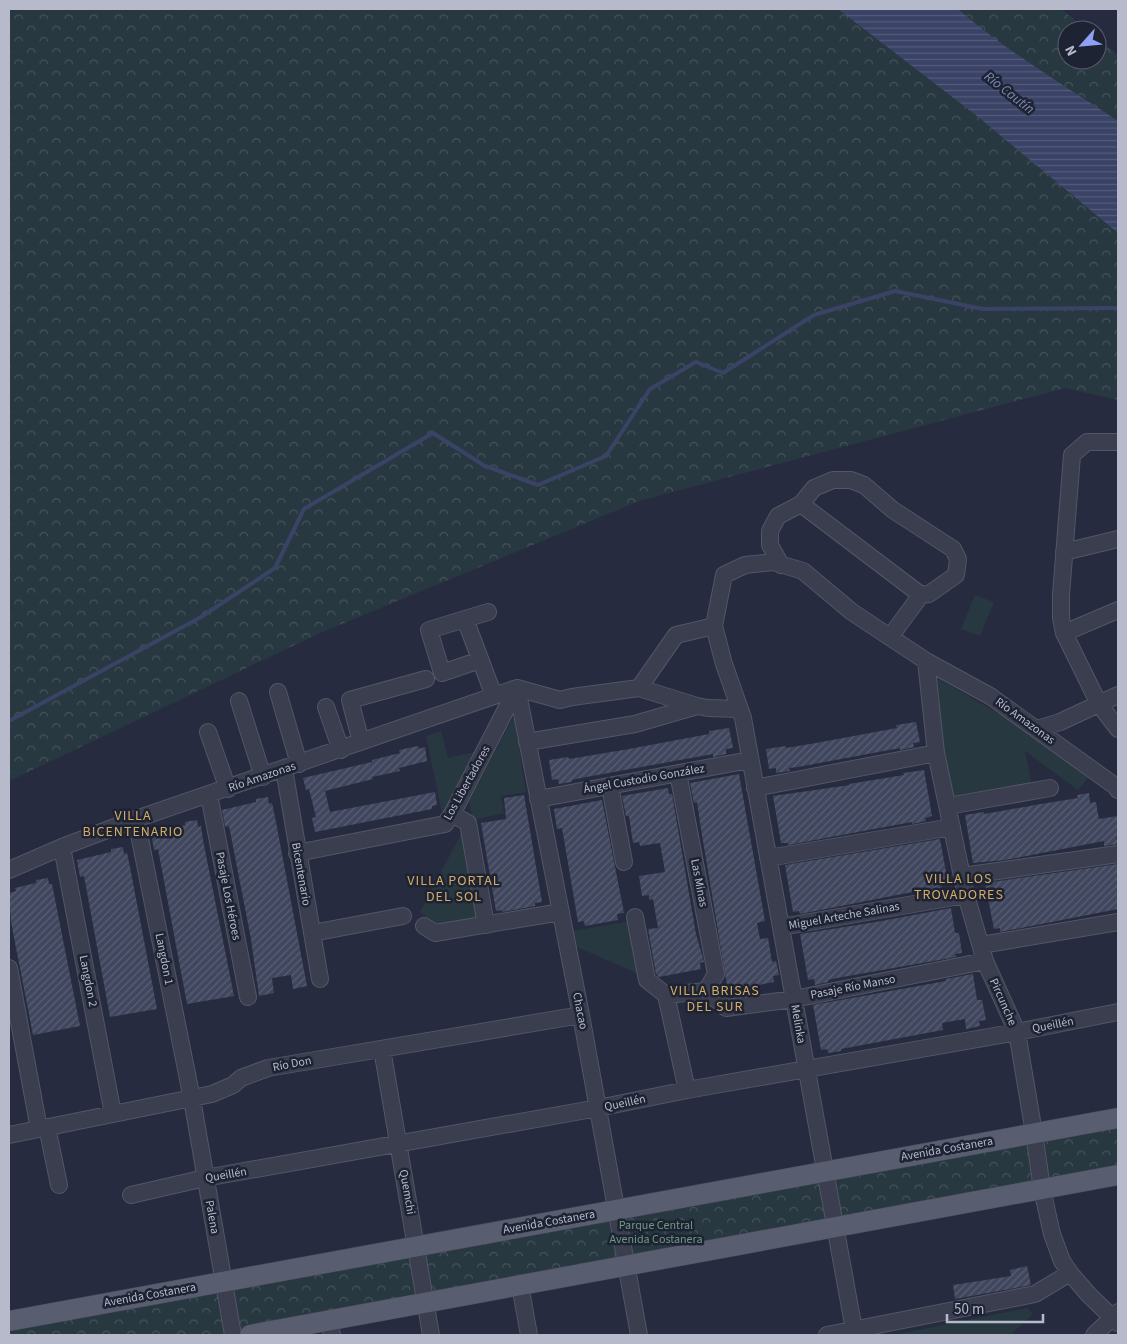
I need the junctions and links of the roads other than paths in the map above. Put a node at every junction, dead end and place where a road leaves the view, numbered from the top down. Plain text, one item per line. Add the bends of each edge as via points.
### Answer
1 (1118, 442) edge
2 (801, 504) junction
3 (1118, 539) edge
4 (1064, 552) junction
5 (781, 564) junction
6 (922, 595) junction
7 (1118, 610) edge
8 (488, 612) dead end
9 (465, 619) junction
10 (714, 626) junction
11 (1064, 633) junction
12 (890, 637) junction
13 (480, 660) junction
14 (926, 661) junction
15 (426, 679) dead end
16 (517, 688) junction
17 (639, 688) junction
18 (278, 692) dead end
19 (1118, 695) edge
20 (494, 696) junction
21 (239, 701) dead end
22 (1099, 704) junction
23 (697, 706) junction
24 (326, 707) dead end
25 (741, 713) junction
26 (1037, 729) junction
27 (1118, 729) edge
28 (208, 732) dead end
29 (361, 742) junction
30 (527, 742) junction
31 (341, 750) junction
32 (936, 753) junction
33 (750, 760) junction
34 (291, 767) junction
35 (678, 773) junction
36 (262, 777) junction
37 (610, 786) junction
38 (755, 788) junction
39 (1050, 788) dead end
40 (228, 789) junction
41 (1118, 790) edge
42 (209, 796) junction
43 (538, 799) junction
44 (948, 806) junction
45 (452, 814) junction
46 (136, 819) junction
47 (952, 827) junction
48 (62, 847) junction
49 (297, 853) junction
50 (1118, 854) edge
51 (768, 858) junction
52 (624, 862) dead end
53 (9, 870) edge
54 (962, 876) junction
55 (966, 895) junction
56 (561, 912) junction
57 (403, 916) dead end
58 (635, 917) dead end
59 (1118, 922) edge
60 (486, 925) junction
61 (424, 926) dead end
62 (781, 927) junction
63 (312, 933) junction
64 (980, 945) junction
65 (985, 961) junction
66 (9, 968) edge
67 (320, 979) dead end
68 (706, 991) junction
69 (666, 995) junction
70 (248, 996) dead end
71 (794, 999) junction
72 (1118, 1012) edge
73 (581, 1015) junction
74 (1017, 1032) junction
75 (382, 1049) junction
76 (806, 1068) junction
77 (686, 1090) junction
78 (192, 1099) junction
79 (598, 1108) junction
80 (114, 1114) junction
81 (1118, 1118) edge
82 (43, 1128) junction
83 (1034, 1133) junction
84 (9, 1135) edge
85 (399, 1144) junction
86 (825, 1172) junction
87 (1118, 1175) edge
88 (206, 1178) junction
89 (59, 1185) dead end
90 (1042, 1189) junction
91 (131, 1195) dead end
92 (616, 1210) junction
93 (836, 1228) junction
94 (416, 1247) junction
95 (626, 1266) junction
96 (1070, 1273) junction
97 (224, 1282) junction
98 (520, 1286) junction
99 (426, 1303) junction
100 (1116, 1318) edge
101 (11, 1326) edge
102 (330, 1328) edge
103 (854, 1330) junction
104 (233, 1335) edge
105 (250, 1335) edge
106 (431, 1335) edge
107 (529, 1335) edge
108 (639, 1335) edge
109 (827, 1335) edge
110 (1094, 1335) edge

1 - 4 street via 1087,442 1072,455
2 - 5 street via 778,516 770,531 770,545
2 - 6 street
2 - 6 street via 814,488 833,480 851,480 864,485 893,510 952,549 958,559 956,576 929,594
3 - 4 street
4 - 11 street via 1060,618
5 - 10 street, Río Amazonas via 745,565 724,574
5 - 12 street, Río Amazonas via 803,571 852,612
6 - 12 street
7 - 11 street
8 - 9 street
9 - 13 street
9 - 13 street via 429,630 442,673
10 - 17 street via 676,635
10 - 25 street, Melinka
11 - 22 street
12 - 14 street, Río Amazonas
13 - 20 street
14 - 26 street, Río Amazonas via 990,696
14 - 32 street, Pircunche
15 - 29 street via 350,700
16 - 17 street via 560,700
16 - 20 street, Río Amazonas
16 - 30 street, Chacao
16 - 45 street, Los Libertadores
17 - 23 street
18 - 34 street, Bicentenario
19 - 22 street
20 - 29 street, Río Amazonas
21 - 36 street
22 - 26 street
22 - 27 street
23 - 25 street
23 - 30 street via 635,724
24 - 31 street
25 - 33 street, Melinka
26 - 41 street, Río Amazonas
28 - 40 street
29 - 31 street, Río Amazonas
30 - 43 street, Chacao
31 - 34 street, Río Amazonas
32 - 38 street
32 - 44 street, Pircunche
33 - 35 street, Ángel Custodio González
33 - 38 street, Melinka
34 - 36 street, Río Amazonas
34 - 49 street, Bicentenario
35 - 37 street, Ángel Custodio González
35 - 68 street, Las Minas via 716,974
36 - 40 street, Río Amazonas
37 - 43 street, Ángel Custodio González
37 - 52 street
38 - 51 street, Melinka
39 - 44 street
40 - 42 street, Río Amazonas
42 - 46 street, Río Amazonas
42 - 70 street, Pasaje Los Héroes
43 - 56 street, Chacao
44 - 47 street, Pircunche
45 - 49 street, Los Libertadores via 445,824
45 - 60 street via 468,823
46 - 48 street, Río Amazonas
46 - 78 street, Langdon 1
47 - 51 street
47 - 54 street, Pircunche
48 - 53 street, Río Amazonas
48 - 80 street, Langdon 2
49 - 63 street, Bicentenario
50 - 54 street
51 - 62 street, Melinka
54 - 55 street, Pircunche
55 - 62 street, Miguel Arteche Salinas
55 - 64 street, Pircunche
56 - 60 street
56 - 73 street, Chacao
57 - 63 street
58 - 69 street via 647,980
59 - 64 street
60 - 61 street via 436,933
62 - 71 street, Melinka
63 - 67 street, Bicentenario
64 - 65 street, Pircunche
65 - 71 street, Pasaje Río Manso
65 - 74 street, Pircunche
66 - 82 street
68 - 69 street
68 - 71 street, Pasaje Río Manso via 726,1008
69 - 77 street
71 - 76 street, Melinka
72 - 74 street, Queillén
73 - 75 street, Río Don
73 - 79 street, Chacao
74 - 76 street, Queillén
74 - 83 street, Pircunche
75 - 78 street, Río Don via 268,1068 241,1078 224,1090
75 - 85 street, Quemchi
76 - 77 street, Queillén
76 - 86 street, Melinka
77 - 79 street, Queillén
78 - 80 street, Río Don
78 - 88 street, Palena
79 - 85 street, Queillén
79 - 92 street, Chacao
80 - 82 street, Río Don
81 - 83 main road, Avenida Costanera
82 - 84 street, Río Don
82 - 89 street
83 - 86 main road, Avenida Costanera
83 - 90 street, Pircunche
85 - 88 street, Queillén
85 - 94 street, Quemchi
86 - 92 main road, Avenida Costanera
86 - 93 street, Melinka
87 - 90 main road
88 - 91 street, Queillén
88 - 97 street, Palena
90 - 93 main road
90 - 96 street, Pircunche via 1056,1248
92 - 94 main road, Avenida Costanera
92 - 95 street, Chacao
93 - 95 main road
93 - 103 street, Melinka
94 - 97 main road, Avenida Costanera
94 - 99 street, Quemchi
95 - 98 main road
95 - 108 street, Chacao
96 - 100 street, Pircunche
96 - 103 street via 1035,1294
97 - 101 main road, Avenida Costanera
97 - 104 street, Palena
98 - 99 main road
98 - 107 street
99 - 102 main road
99 - 106 street, Quemchi
100 - 110 street
102 - 105 main road
103 - 109 street

